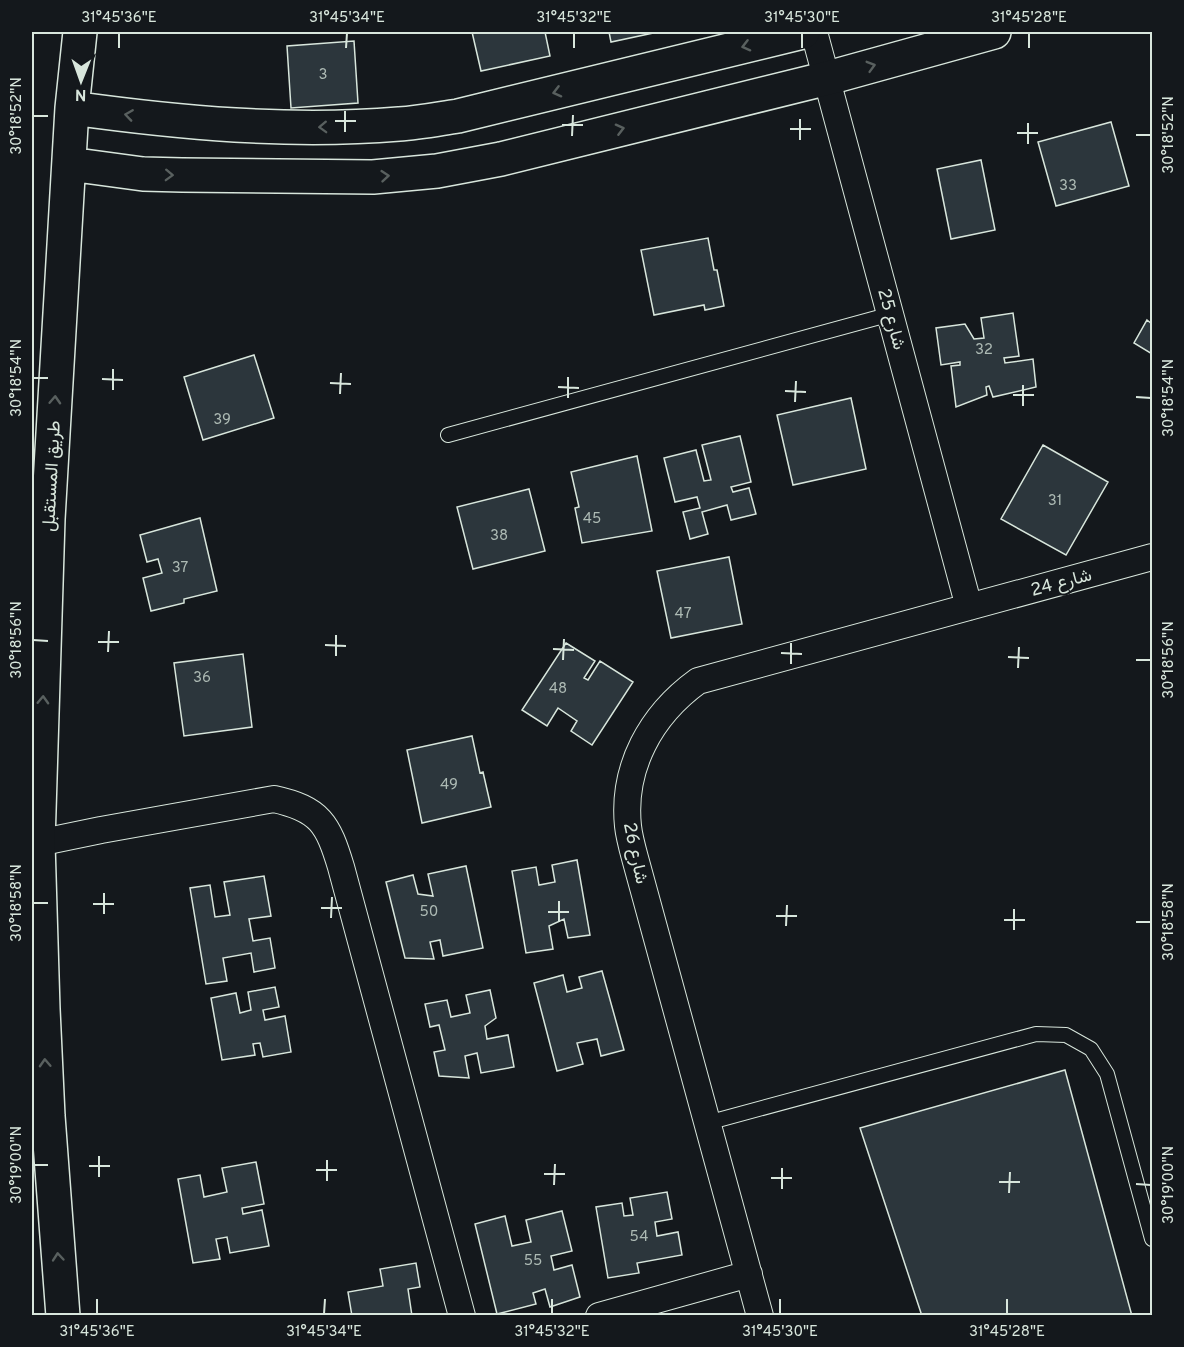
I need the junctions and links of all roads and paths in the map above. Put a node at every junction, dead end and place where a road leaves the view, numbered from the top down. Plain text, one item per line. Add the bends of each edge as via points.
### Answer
1 (80, 32) edge
2 (803, 32) edge
3 (814, 32) edge
4 (994, 32) edge
5 (828, 78) junction
6 (72, 108) junction
7 (69, 164) junction
8 (891, 314) junction
9 (448, 435) dead end
10 (40, 519) edge
11 (1152, 557) edge
12 (969, 607) junction
13 (38, 843) junction
14 (707, 1123) junction
15 (1152, 1239) edge
16 (749, 1274) junction
17 (63, 1316) edge
18 (462, 1316) edge
19 (599, 1316) edge
20 (760, 1316) edge

1 - 6 street, طريق المستقبل
2 -> 6 street via 458,116 400,124 302,128
3 - 5 street, شارع 25
5 -> 4 street
7 -> 5 street via 143,174 205,176 373,177 437,171 501,159
5 - 8 street, شارع 25
6 - 7 street, طريق المستقبل
10 -> 7 street, طريق المستقبل
8 - 9 lane
8 - 12 street, شارع 25
13 -> 10 street, طريق المستقبل
11 - 12 street, شارع 24
12 - 14 street, شارع 26 via 698,681 665,709 647,735 634,764 628,795 628,827
17 -> 13 street, طريق المستقبل via 48,1116
13 - 18 street via 274,799 297,804 317,816 331,835 341,867
14 - 15 lane via 1036,1034 1066,1035 1091,1049 1107,1074
14 - 16 street, شارع 26
16 - 19 street
16 - 20 street, شارع 26

